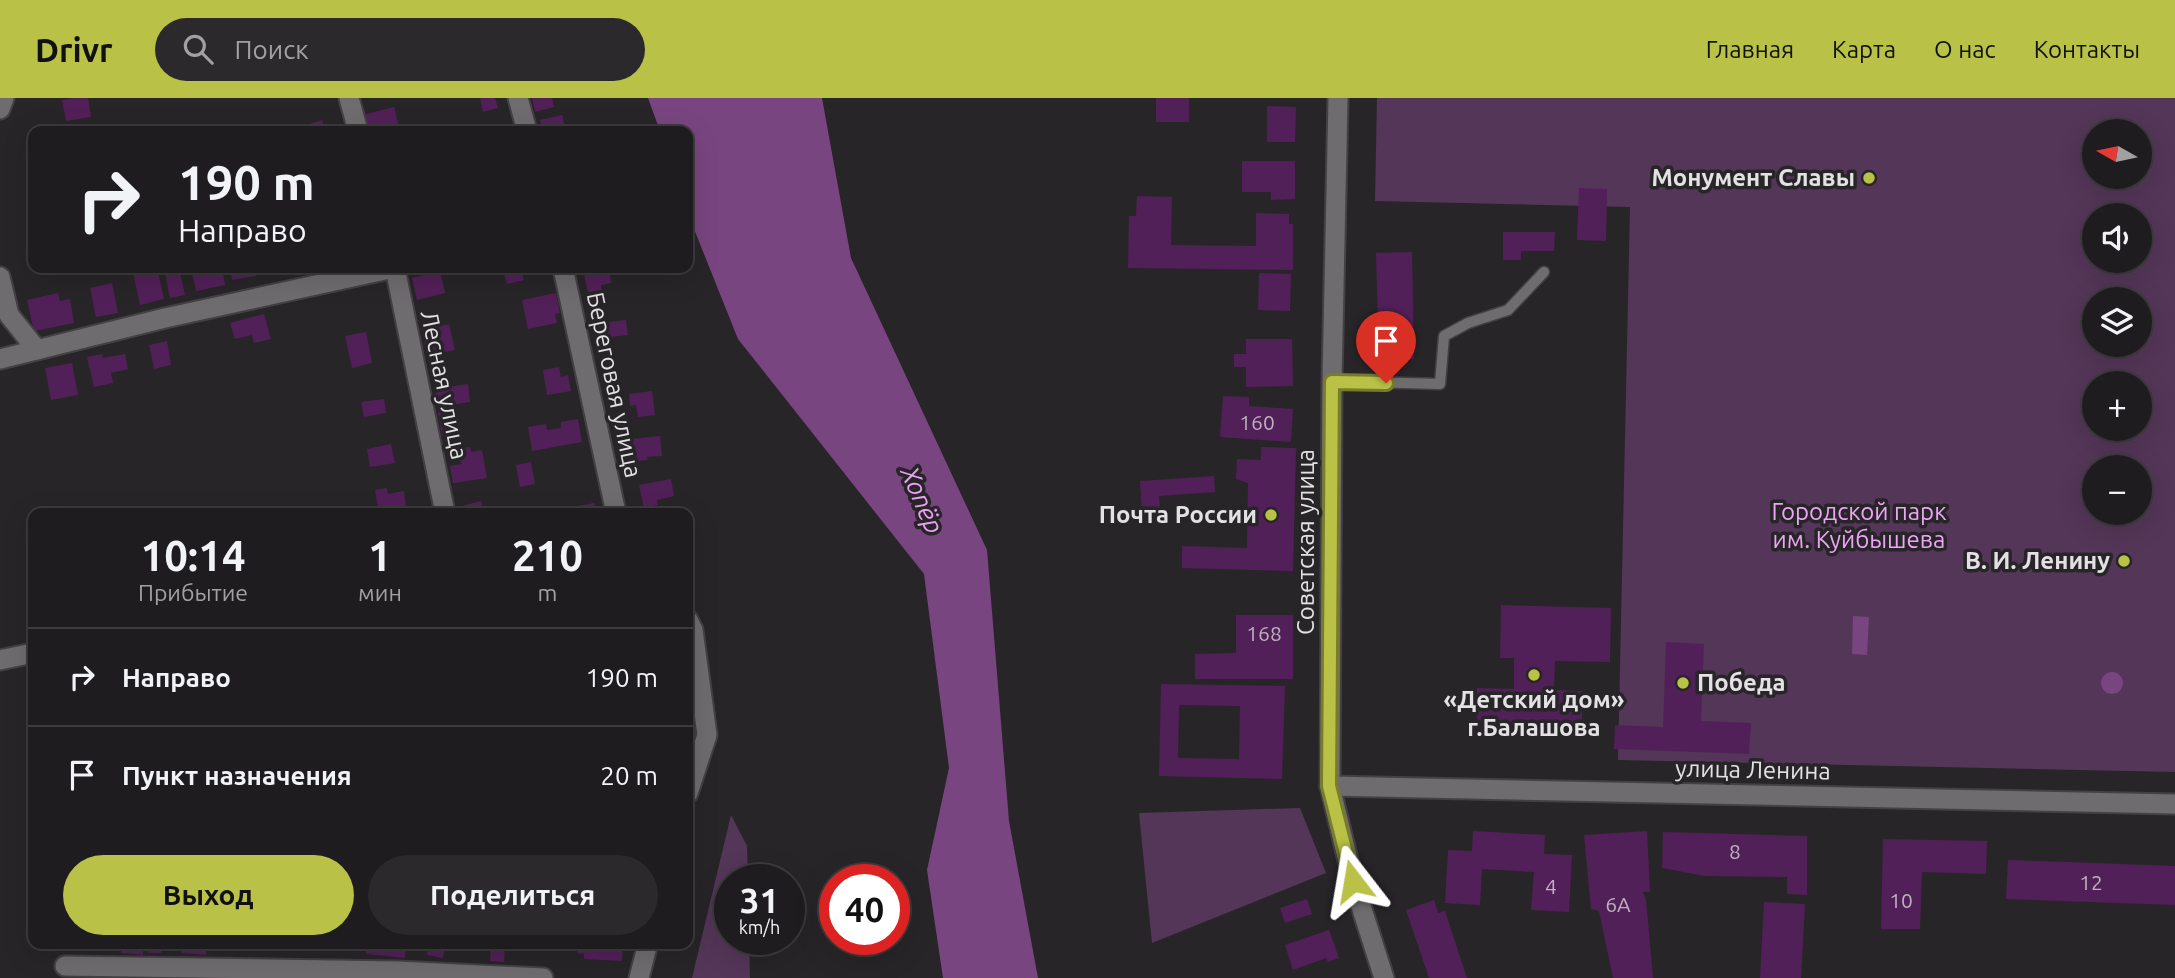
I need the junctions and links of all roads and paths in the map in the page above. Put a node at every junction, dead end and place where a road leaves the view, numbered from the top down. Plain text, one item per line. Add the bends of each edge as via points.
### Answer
1 (4, 98) edge
2 (349, 98) edge
3 (518, 98) edge
4 (1338, 98) edge
5 (0, 109) edge
6 (357, 126) edge
7 (526, 126) edge
8 (1544, 272) dead end
9 (372, 273) edge
10 (396, 273) edge
11 (564, 273) edge
12 (0, 276) edge
13 (37, 350) junction
14 (0, 359) edge
15 (1332, 382) junction
16 (444, 508) edge
17 (615, 508) edge
18 (693, 628) edge
19 (28, 654) edge
20 (0, 660) edge
21 (693, 778) edge
22 (1329, 786) junction
23 (2175, 804) edge
24 (646, 949) edge
25 (65, 966) dead end
26 (542, 978) edge
27 (639, 978) edge
28 (1384, 978) edge

1 - 5 street
2 - 6 street
3 - 7 street
4 - 15 street, Советская улица
8 - 15 lane via 1508,310 1444,336 1440,384
9 - 13 street
10 - 16 street, Лесная улица
11 - 17 street, Береговая улица
12 - 13 street via 9,315
13 - 14 street
15 - 22 street, Советская улица
18 - 21 street via 707,735
19 - 20 street
22 - 23 street, улица Ленина
22 - 28 street, Советская улица
24 - 27 street
25 - 26 street

